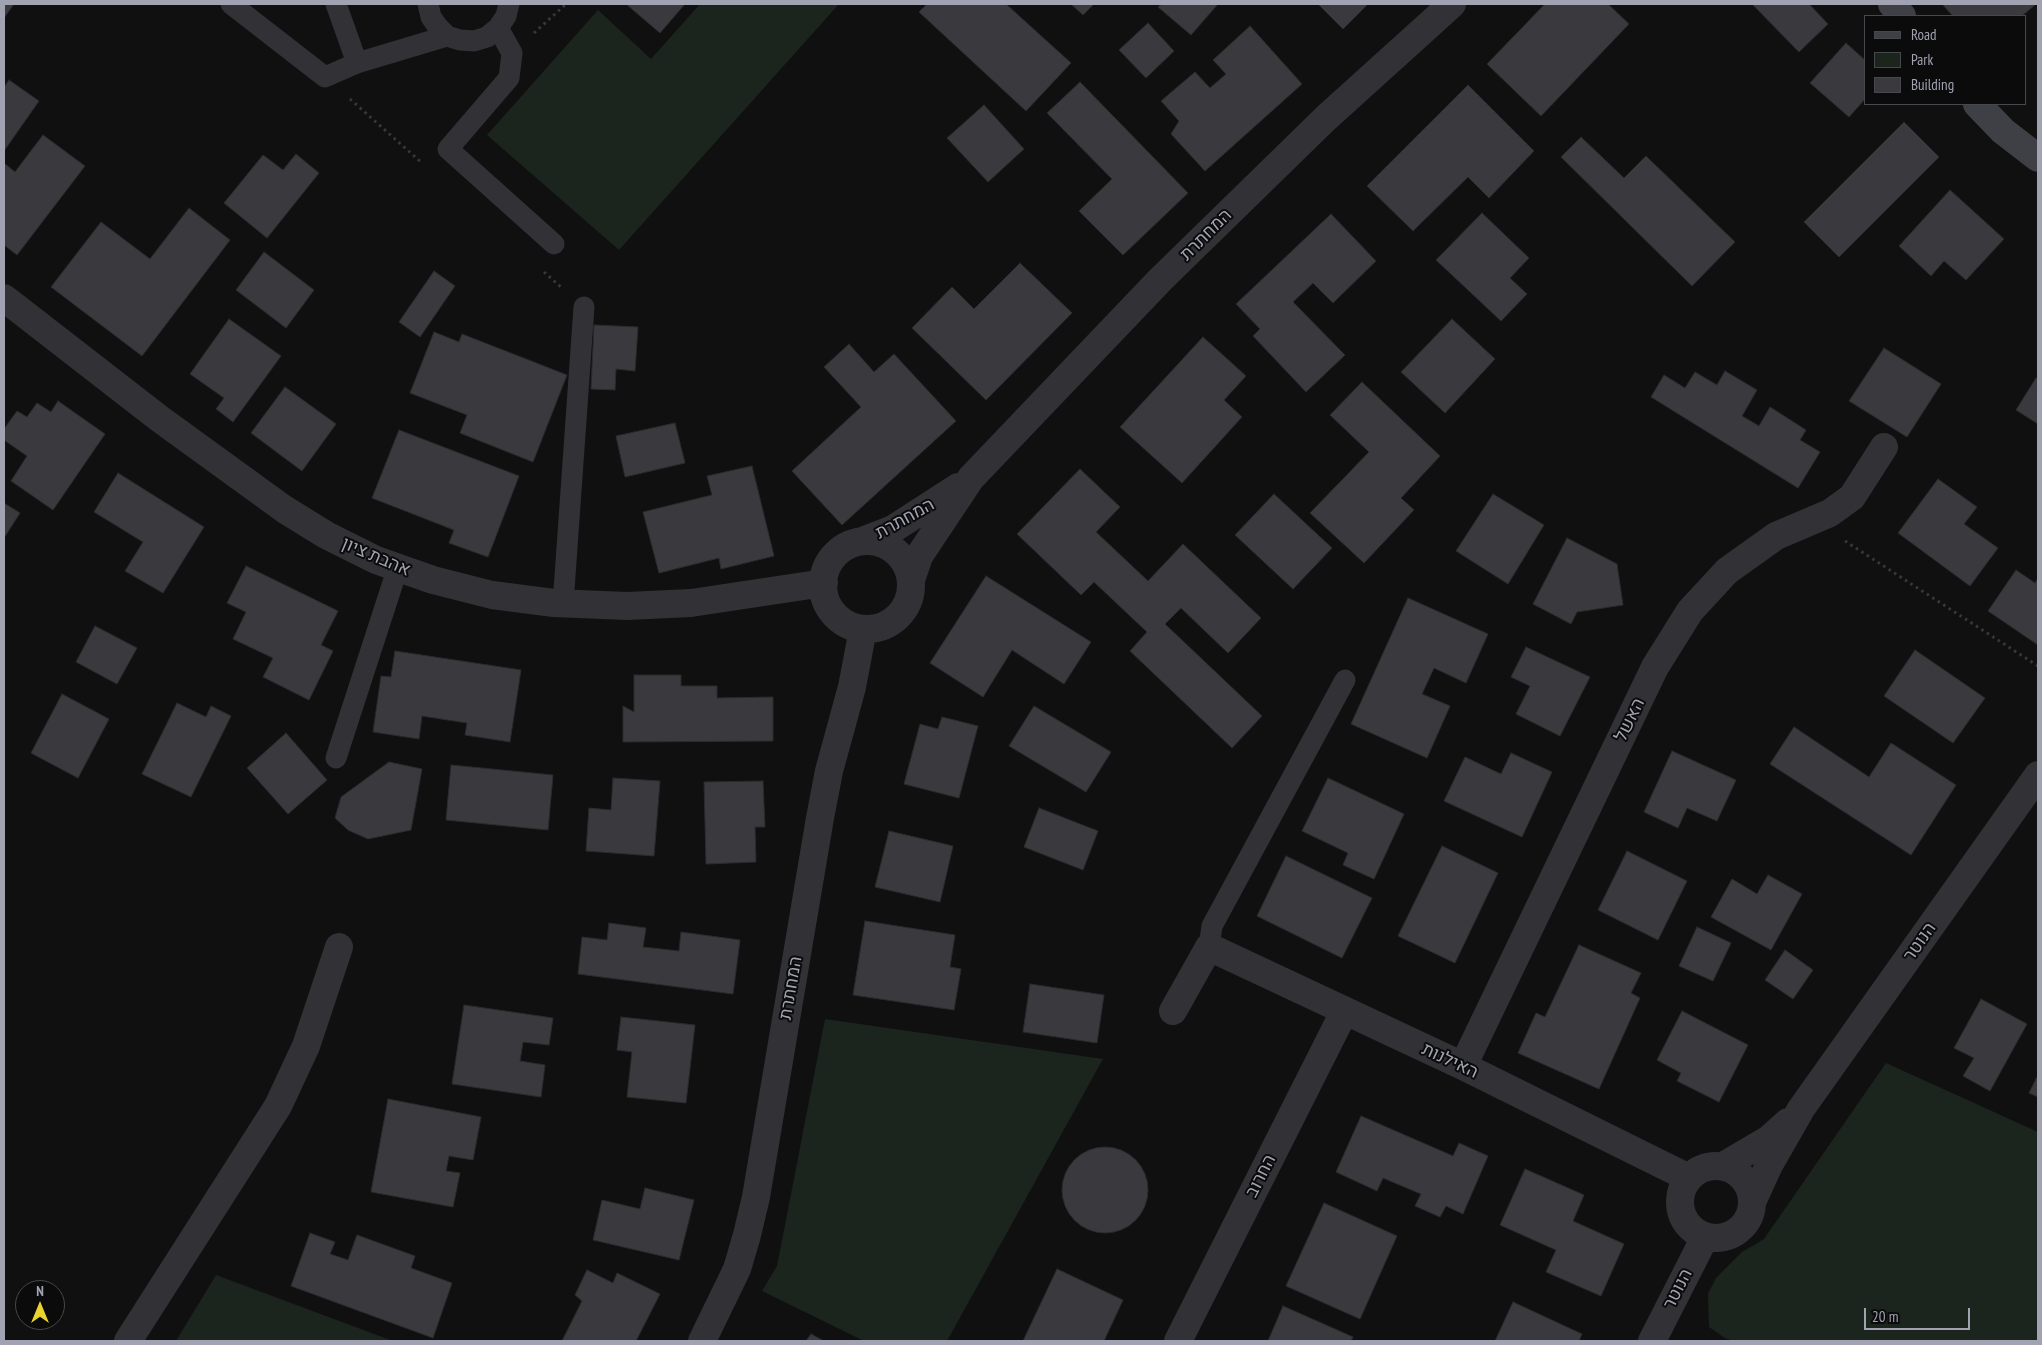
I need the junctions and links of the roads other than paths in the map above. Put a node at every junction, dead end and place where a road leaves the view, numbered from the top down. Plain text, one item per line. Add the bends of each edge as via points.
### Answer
1 (336, 4) edge
2 (428, 4) edge
3 (509, 4) edge
4 (1452, 4) edge
5 (1892, 4) edge
6 (233, 5) edge
7 (1901, 15) edge
8 (498, 28) junction
9 (447, 36) junction
10 (357, 63) junction
11 (1978, 105) edge
12 (2038, 158) edge
13 (554, 244) dead end
14 (4, 298) edge
15 (584, 308) dead end
16 (1884, 447) dead end
17 (971, 478) junction
18 (862, 541) junction
19 (398, 567) junction
20 (911, 580) junction
21 (824, 583) junction
22 (563, 604) junction
23 (863, 629) junction
24 (1345, 680) dead end
25 (336, 758) dead end
26 (2038, 775) edge
27 (339, 947) dead end
28 (1209, 947) junction
29 (1174, 1010) dead end
30 (1344, 1012) junction
31 (1463, 1066) junction
32 (1801, 1109) junction
33 (1723, 1166) junction
34 (1690, 1178) junction
35 (1753, 1200) junction
36 (1704, 1237) junction
37 (128, 1341) edge
38 (702, 1341) edge
39 (1178, 1341) edge
40 (1652, 1341) edge

1 - 10 lane
2 - 9 lane via 431,17
3 - 8 lane
4 - 17 street, המחתרת via 1326,118 1160,280
5 - 7 street
6 - 10 lane via 325,77
8 - 9 lane via 487,37 474,41
8 - 13 lane via 512,53 509,78 448,149
9 - 10 lane
11 - 12 street via 2003,131
14 - 19 street, אהבת ציון via 160,419 284,509 326,536
15 - 22 lane
16 - 31 street, האשל via 1852,496 1830,513 1776,536 1727,571 1690,610 1655,667
17 - 18 street, המחתרת via 893,529
17 - 20 street, המחתרת via 923,548
18 - 20 street via 883,544 895,551 905,562
18 - 21 street via 838,552 828,564
19 - 22 street, אהבת ציון via 492,595
19 - 25 lane
20 - 23 street via 910,595 901,612 878,628
21 - 22 street, אהבת ציון via 691,603
21 - 23 street via 828,605 838,618
23 - 38 street, המחתרת via 820,818 750,1226 737,1269
24 - 28 lane via 1212,926
26 - 32 street, הנוטר
27 - 37 street via 306,1046 278,1106
28 - 29 street
28 - 30 street, האילנות
30 - 31 street, האילנות
30 - 39 street, החרוב
31 - 34 street, האילנות
32 - 33 street, הנוטר via 1769,1139
32 - 35 street, הנוטר
33 - 34 street via 1710,1166
33 - 35 street via 1743,1178
34 - 36 street via 1683,1188 1681,1211 1685,1223
35 - 36 street via 1752,1211 1739,1231 1729,1237
36 - 40 street, הנוטר

